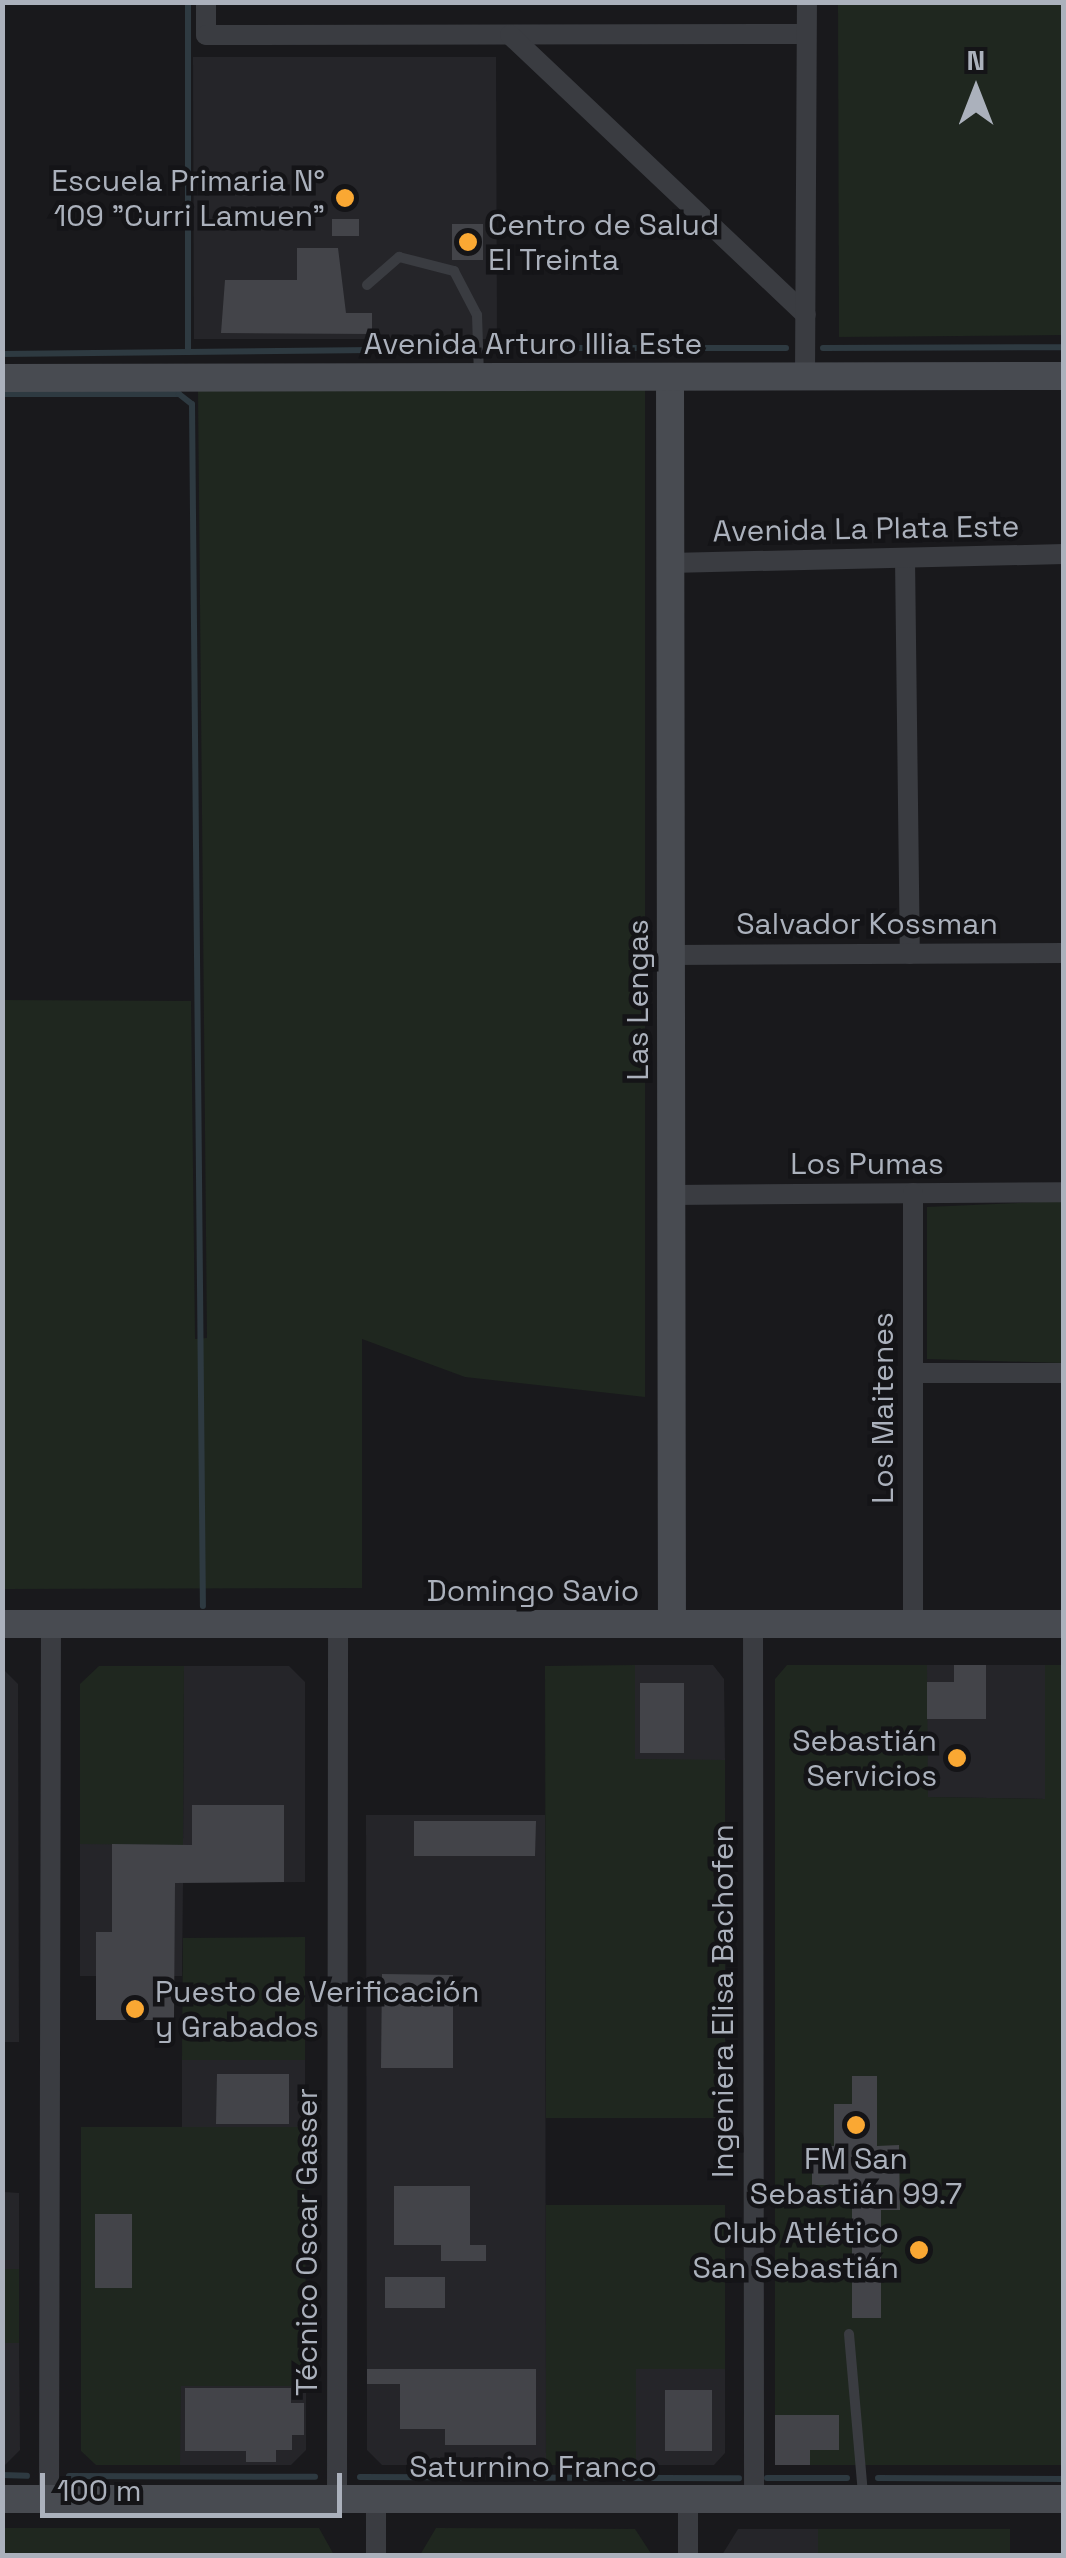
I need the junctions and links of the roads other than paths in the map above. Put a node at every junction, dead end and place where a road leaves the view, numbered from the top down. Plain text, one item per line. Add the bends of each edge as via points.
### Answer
1 (206, 2) edge
2 (806, 2) edge
3 (510, 34) junction
4 (806, 34) junction
5 (366, 285) dead end
6 (806, 315) junction
7 (670, 376) junction
8 (805, 376) junction
9 (1064, 376) edge
10 (479, 377) junction
11 (2, 378) edge
12 (1064, 554) edge
13 (905, 558) junction
14 (670, 563) junction
15 (1064, 953) edge
16 (910, 954) junction
17 (671, 955) junction
18 (1064, 1192) edge
19 (913, 1193) junction
20 (671, 1195) junction
21 (1064, 1372) edge
22 (913, 1374) junction
23 (2, 1624) edge
24 (51, 1624) junction
25 (338, 1624) junction
26 (672, 1624) junction
27 (753, 1624) junction
28 (913, 1624) junction
29 (1064, 1624) edge
30 (849, 2334) dead end
31 (49, 2499) junction
32 (337, 2499) junction
33 (376, 2499) junction
34 (688, 2499) junction
35 (754, 2499) junction
36 (863, 2499) junction
37 (1064, 2499) edge
38 (2, 2500) edge
39 (376, 2556) edge
40 (688, 2556) edge

1 - 3 street via 206,35
2 - 4 street
3 - 4 street
3 - 6 street
4 - 6 street
5 - 10 lane via 399,257 454,271 478,315
6 - 8 street
7 - 8 street, Avenida Arturo Illia Este
7 - 10 street, Avenida Arturo Illia Este
7 - 14 street, Las Lengas
8 - 9 street, Avenida Arturo Illia Este
10 - 11 street, Avenida Arturo Illia Este
12 - 13 street, Avenida La Plata Este
13 - 14 street, Avenida La Plata Este
13 - 16 street
14 - 17 street, Las Lengas
15 - 16 street, Salvador Kossman
16 - 17 street, Salvador Kossman
17 - 20 street, Las Lengas
18 - 19 street, Los Pumas
19 - 20 street, Los Pumas
19 - 22 street, Los Maitenes
20 - 26 street, Las Lengas
21 - 22 street
22 - 28 street, Los Maitenes
23 - 24 street, Domingo Savio
24 - 25 street, Domingo Savio
24 - 31 street
25 - 26 street, Domingo Savio
25 - 32 street, Técnico Oscar Gasser
26 - 27 street, Domingo Savio
27 - 28 street, Domingo Savio
27 - 35 street, Ingeniera Elisa Bachofen
28 - 29 street, Domingo Savio
30 - 36 lane
31 - 32 street, Saturnino Franco
31 - 38 street, Saturnino Franco
32 - 33 street, Saturnino Franco
33 - 34 street, Saturnino Franco
33 - 39 street
34 - 35 street, Saturnino Franco
34 - 40 street
35 - 36 street, Saturnino Franco
36 - 37 street, Saturnino Franco

